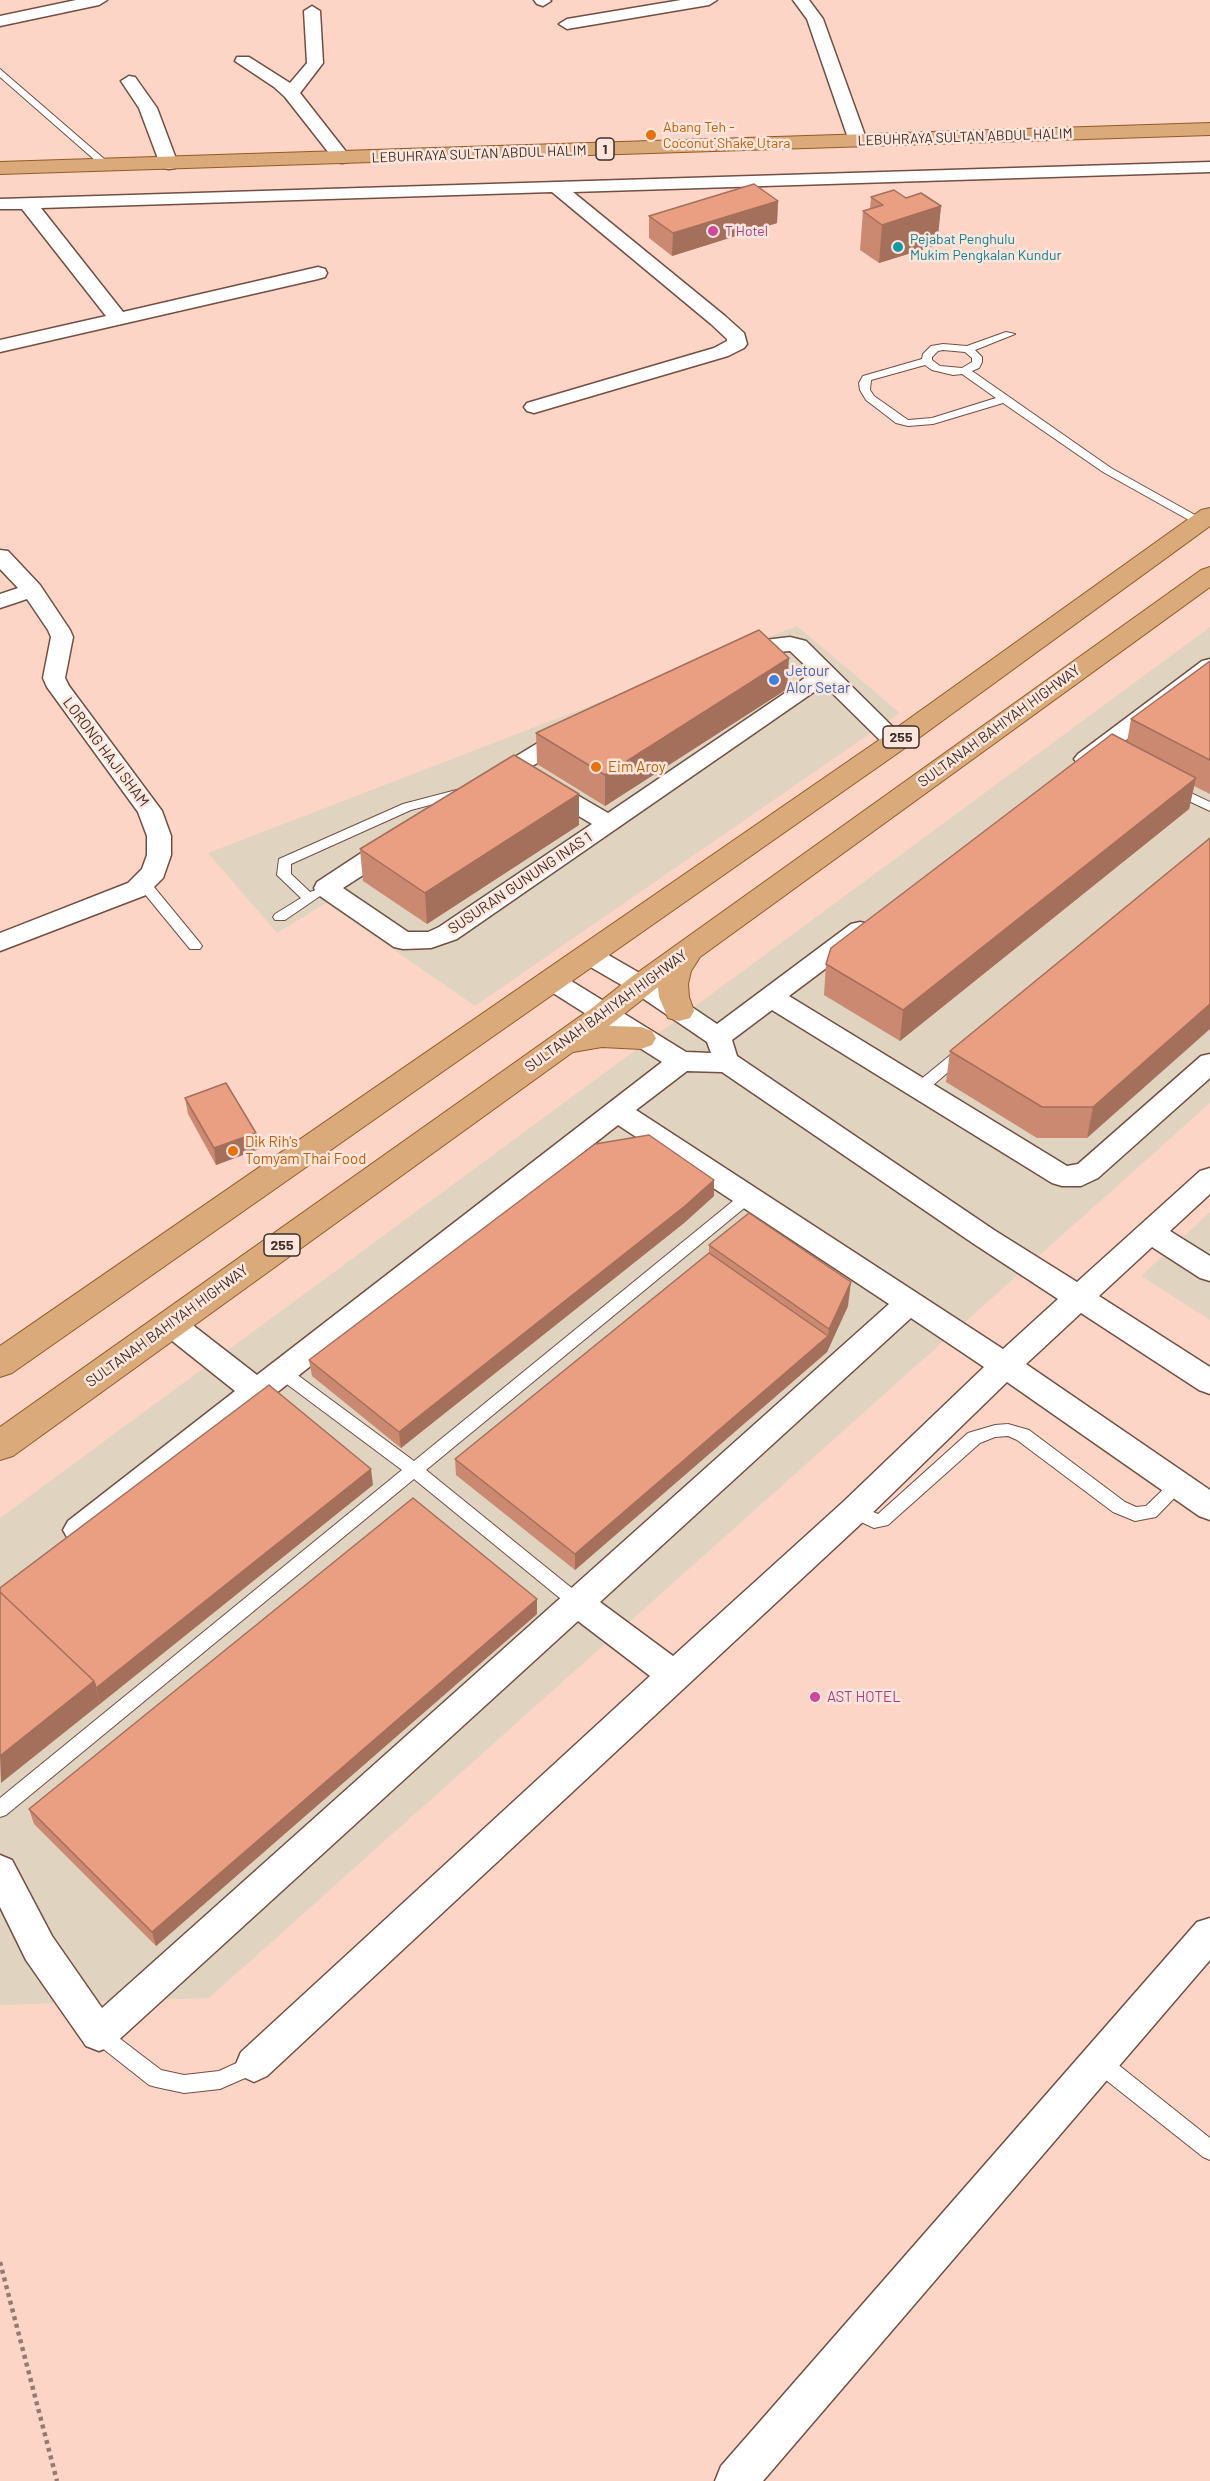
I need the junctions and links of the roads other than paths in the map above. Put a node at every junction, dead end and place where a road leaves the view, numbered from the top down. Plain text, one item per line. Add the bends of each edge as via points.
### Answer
1 (99, 0) edge
2 (709, 0) edge
3 (801, 0) edge
4 (312, 11) dead end
5 (0, 21) edge
6 (567, 24) dead end
7 (243, 61) dead end
8 (0, 72) edge
9 (129, 81) dead end
10 (291, 93) junction
11 (1210, 129) edge
12 (858, 141) junction
13 (1210, 150) edge
14 (342, 159) junction
15 (169, 164) junction
16 (107, 166) junction
17 (1210, 167) edge
18 (0, 168) edge
19 (556, 187) junction
20 (0, 189) edge
21 (27, 203) junction
22 (0, 204) edge
23 (318, 273) dead end
24 (119, 319) junction
25 (1010, 334) dead end
26 (6, 339) edge
27 (968, 349) junction
28 (927, 361) junction
29 (964, 371) junction
30 (1005, 399) junction
31 (534, 407) dead end
32 (1205, 519) edge
33 (0, 556) edge
34 (1210, 575) edge
35 (32, 590) junction
36 (0, 601) edge
37 (1210, 666) edge
38 (718, 668) edge
39 (825, 673) junction
40 (587, 723) edge
41 (894, 742) junction
42 (513, 768) junction
43 (1070, 771) edge
44 (1159, 781) edge
45 (479, 788) junction
46 (1210, 807) edge
47 (608, 823) junction
48 (139, 886) junction
49 (317, 893) junction
50 (280, 917) dead end
51 (874, 919) edge
52 (0, 943) edge
53 (195, 946) dead end
54 (693, 948) junction
55 (590, 955) junction
56 (551, 980) junction
57 (641, 985) junction
58 (771, 997) junction
59 (679, 1011) junction
60 (603, 1015) junction
61 (642, 1038) junction
62 (563, 1043) junction
63 (974, 1044) edge
64 (723, 1050) junction
65 (681, 1061) junction
66 (1210, 1063) edge
67 (919, 1089) junction
68 (617, 1111) junction
69 (1210, 1178) edge
70 (749, 1196) junction
71 (1150, 1232) junction
72 (1210, 1270) edge
73 (1080, 1297) junction
74 (909, 1303) junction
75 (171, 1324) junction
76 (0, 1364) edge
77 (1005, 1365) junction
78 (282, 1371) junction
79 (1210, 1382) edge
80 (256, 1391) junction
81 (0, 1446) edge
82 (414, 1470) junction
83 (1179, 1485) junction
84 (1210, 1507) edge
85 (854, 1511) junction
86 (55, 1548) edge
87 (578, 1603) junction
88 (674, 1675) junction
89 (0, 1809) edge
90 (0, 1871) edge
91 (1210, 1934) edge
92 (99, 2034) junction
93 (1099, 2062) junction
94 (254, 2064) joint
95 (1210, 2150) edge
96 (735, 2481) edge

1 - 5 street
2 - 6 street
3 - 12 street via 815,19
4 - 10 street via 315,63
7 - 10 street
8 - 16 lane
9 - 15 street via 148,108
10 - 14 street
11 - 12 main road, LEBUHRAYA SULTAN ABDUL HALIM / 1
12 - 14 main road, LEBUHRAYA SULTAN ABDUL HALIM / 1
13 - 20 main road, LEBUHRAYA SULTAN ABDUL HALIM / 1
14 - 15 main road, LEBUHRAYA SULTAN ABDUL HALIM / 1
15 - 16 main road, LEBUHRAYA SULTAN ABDUL HALIM / 1
16 - 18 main road, LEBUHRAYA SULTAN ABDUL HALIM / 1
17 - 19 street
19 - 21 street
19 - 31 street via 718,320 736,337 737,344
21 - 22 street
21 - 24 street
23 - 24 street
24 - 26 street
25 - 27 lane
27 - 28 lane via 935,348
27 - 29 lane via 977,362
28 - 29 lane via 944,371
28 - 30 lane via 867,378 865,390 870,398 908,423 933,421
29 - 30 lane
30 - 32 lane via 1107,470
32 - 41 main road, 255
33 - 35 street, LORONG HAJI SHAM
34 - 54 main road, SULTANAH BAHIYAH HIGHWAY / 255
35 - 36 street
35 - 48 street, LORONG HAJI SHAM via 62,637 54,678 58,687 150,811 156,827 159,855 153,872
37 - 43 street via 1103,753
38 - 39 street via 773,645 790,644
39 - 41 street
39 - 47 street, SUSURAN GUNUNG INAS 1
40 - 42 street
41 - 55 main road, 255
42 - 45 street
42 - 47 street
44 - 46 lane
45 - 49 street
45 - 49 lane via 407,807 284,862 284,875
47 - 49 street, SUSURAN GUNUNG INAS 1 via 431,940 403,941
48 - 52 street
48 - 53 lane via 149,890
49 - 50 lane
51 - 58 street
54 - 57 main road, SULTANAH BAHIYAH HIGHWAY / 255
54 - 59 main road via 675,971 673,984
55 - 56 main road, 255
55 - 57 street
56 - 60 street
56 - 76 main road, 255
57 - 59 street
57 - 60 main road, SULTANAH BAHIYAH HIGHWAY / 255
58 - 64 street
58 - 67 street
59 - 64 street
60 - 61 street
60 - 62 main road, SULTANAH BAHIYAH HIGHWAY / 255
61 - 62 main road via 602,1036
61 - 65 street
62 - 75 main road, SULTANAH BAHIYAH HIGHWAY / 255
63 - 67 lane
64 - 65 street
64 - 73 street via 984,1237
65 - 68 street
66 - 67 street via 1088,1171 1072,1177 1052,1172
68 - 70 street
68 - 78 street
69 - 71 street
70 - 74 street
70 - 82 lane
71 - 72 street
71 - 73 street
73 - 77 street
73 - 79 street
74 - 77 street
74 - 87 street
75 - 80 street
75 - 81 main road, SULTANAH BAHIYAH HIGHWAY / 255
77 - 83 street
77 - 85 street
78 - 80 street
78 - 82 lane
80 - 86 street
82 - 87 lane
82 - 89 lane
83 - 84 street
83 - 85 lane via 1150,1512 1135,1514 1119,1507 1023,1435 995,1431 974,1438 882,1520 874,1521
85 - 88 street
87 - 88 street
87 - 92 street
88 - 94 street
90 - 92 street via 39,1948
91 - 93 street
92 - 94 lane via 156,2078 184,2084 220,2080
93 - 95 lane
93 - 96 street

